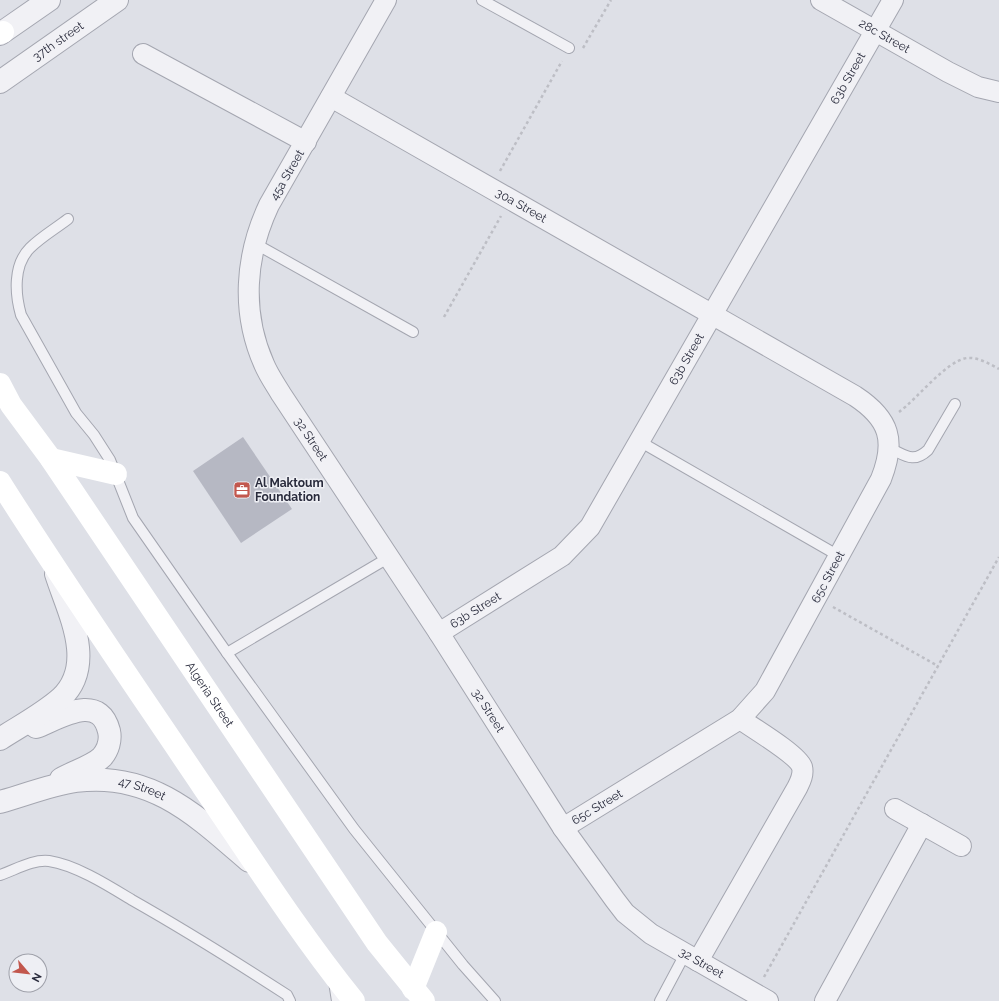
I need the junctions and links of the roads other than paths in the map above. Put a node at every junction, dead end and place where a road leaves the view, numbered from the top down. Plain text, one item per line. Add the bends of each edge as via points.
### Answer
1 (49, 0) edge
2 (117, 0) edge
3 (386, 0) edge
4 (482, 0) edge
5 (822, 0) edge
6 (893, 0) edge
7 (875, 31) junction
8 (1, 33) edge
9 (569, 48) road end
10 (143, 54) dead end
11 (0, 82) edge
12 (999, 92) edge
13 (331, 97) junction
14 (306, 142) junction
15 (68, 219) dead end
16 (254, 243) junction
17 (712, 314) junction
18 (413, 332) dead end
19 (264, 365) joint
20 (0, 384) edge
21 (5, 401) edge
22 (955, 404) dead end
23 (639, 441) junction
24 (890, 448) junction
25 (51, 459) junction
26 (116, 474) junction
27 (0, 482) edge
28 (839, 556) junction
29 (388, 558) junction
30 (53, 565) junction
31 (439, 633) junction
32 (227, 653) junction
33 (740, 719) junction
34 (6, 735) edge
35 (50, 787) junction
36 (0, 802) edge
37 (895, 809) dead end
38 (922, 824) junction
39 (563, 828) junction
40 (961, 846) dead end
41 (260, 871) junction
42 (0, 875) edge
43 (436, 932) junction
44 (691, 958) junction
45 (334, 976) junction
46 (418, 995) edge
47 (761, 997) edge
48 (290, 1001) edge
49 (337, 1001) edge
50 (354, 1001) edge
51 (495, 1001) edge
52 (660, 1001) edge
53 (825, 1001) edge

1 - 8 street
2 - 11 street, 37th street
3 - 13 street, 45a Street
4 - 9 lane
5 - 7 street, 28c Street
6 - 7 street, 63b Street
7 - 12 street, 28c Street via 978,87
7 - 17 street, 63b Street
10 - 14 street
13 - 14 street, 45a Street
13 - 17 street, 30a Street
14 - 16 street, 45a Street via 269,205
15 - 26 lane via 29,248 18,274 17,302 21,316 76,413 102,447
16 - 18 lane
16 - 19 street, 45a Street via 249,274 250,318
17 - 23 street, 63b Street
17 - 24 street, 65c Street via 872,407 883,423
19 - 29 street, 32 Street
20 - 21 main road, Algeria Street
21 - 25 main road, Algeria Street
22 - 24 lane via 928,450 922,455 916,458 908,457
23 - 28 lane
23 - 31 street, 63b Street via 600,510 576,543 545,568
24 - 28 street, 65c Street via 881,479
25 - 26 main road
25 - 46 main road, Algeria Street via 377,943
26 - 32 lane via 125,503 133,518
27 - 30 main road
28 - 33 street, 65c Street via 765,692
29 - 31 street, 32 Street
29 - 32 lane
30 - 34 street via 75,631 79,648 78,666 72,683 61,697
30 - 41 main road
31 - 39 street, 32 Street
32 - 43 lane via 327,793
33 - 39 street, 65c Street
33 - 44 street via 795,757 802,766 802,772 797,788
34 - 35 street via 34,728 71,712 85,709 101,716 110,741 102,757
35 - 36 street, 47 Street
35 - 41 street, 47 Street via 76,781 102,780 128,783 152,790 200,818
37 - 38 street
38 - 40 street
38 - 53 street
39 - 44 street, 32 Street via 625,912 650,934
41 - 45 main road
42 - 48 lane via 34,862 49,861 73,869 110,887 217,949 287,995
43 - 46 main road
43 - 51 lane
44 - 47 street, 32 Street
44 - 52 lane
45 - 49 lane
45 - 50 main road

